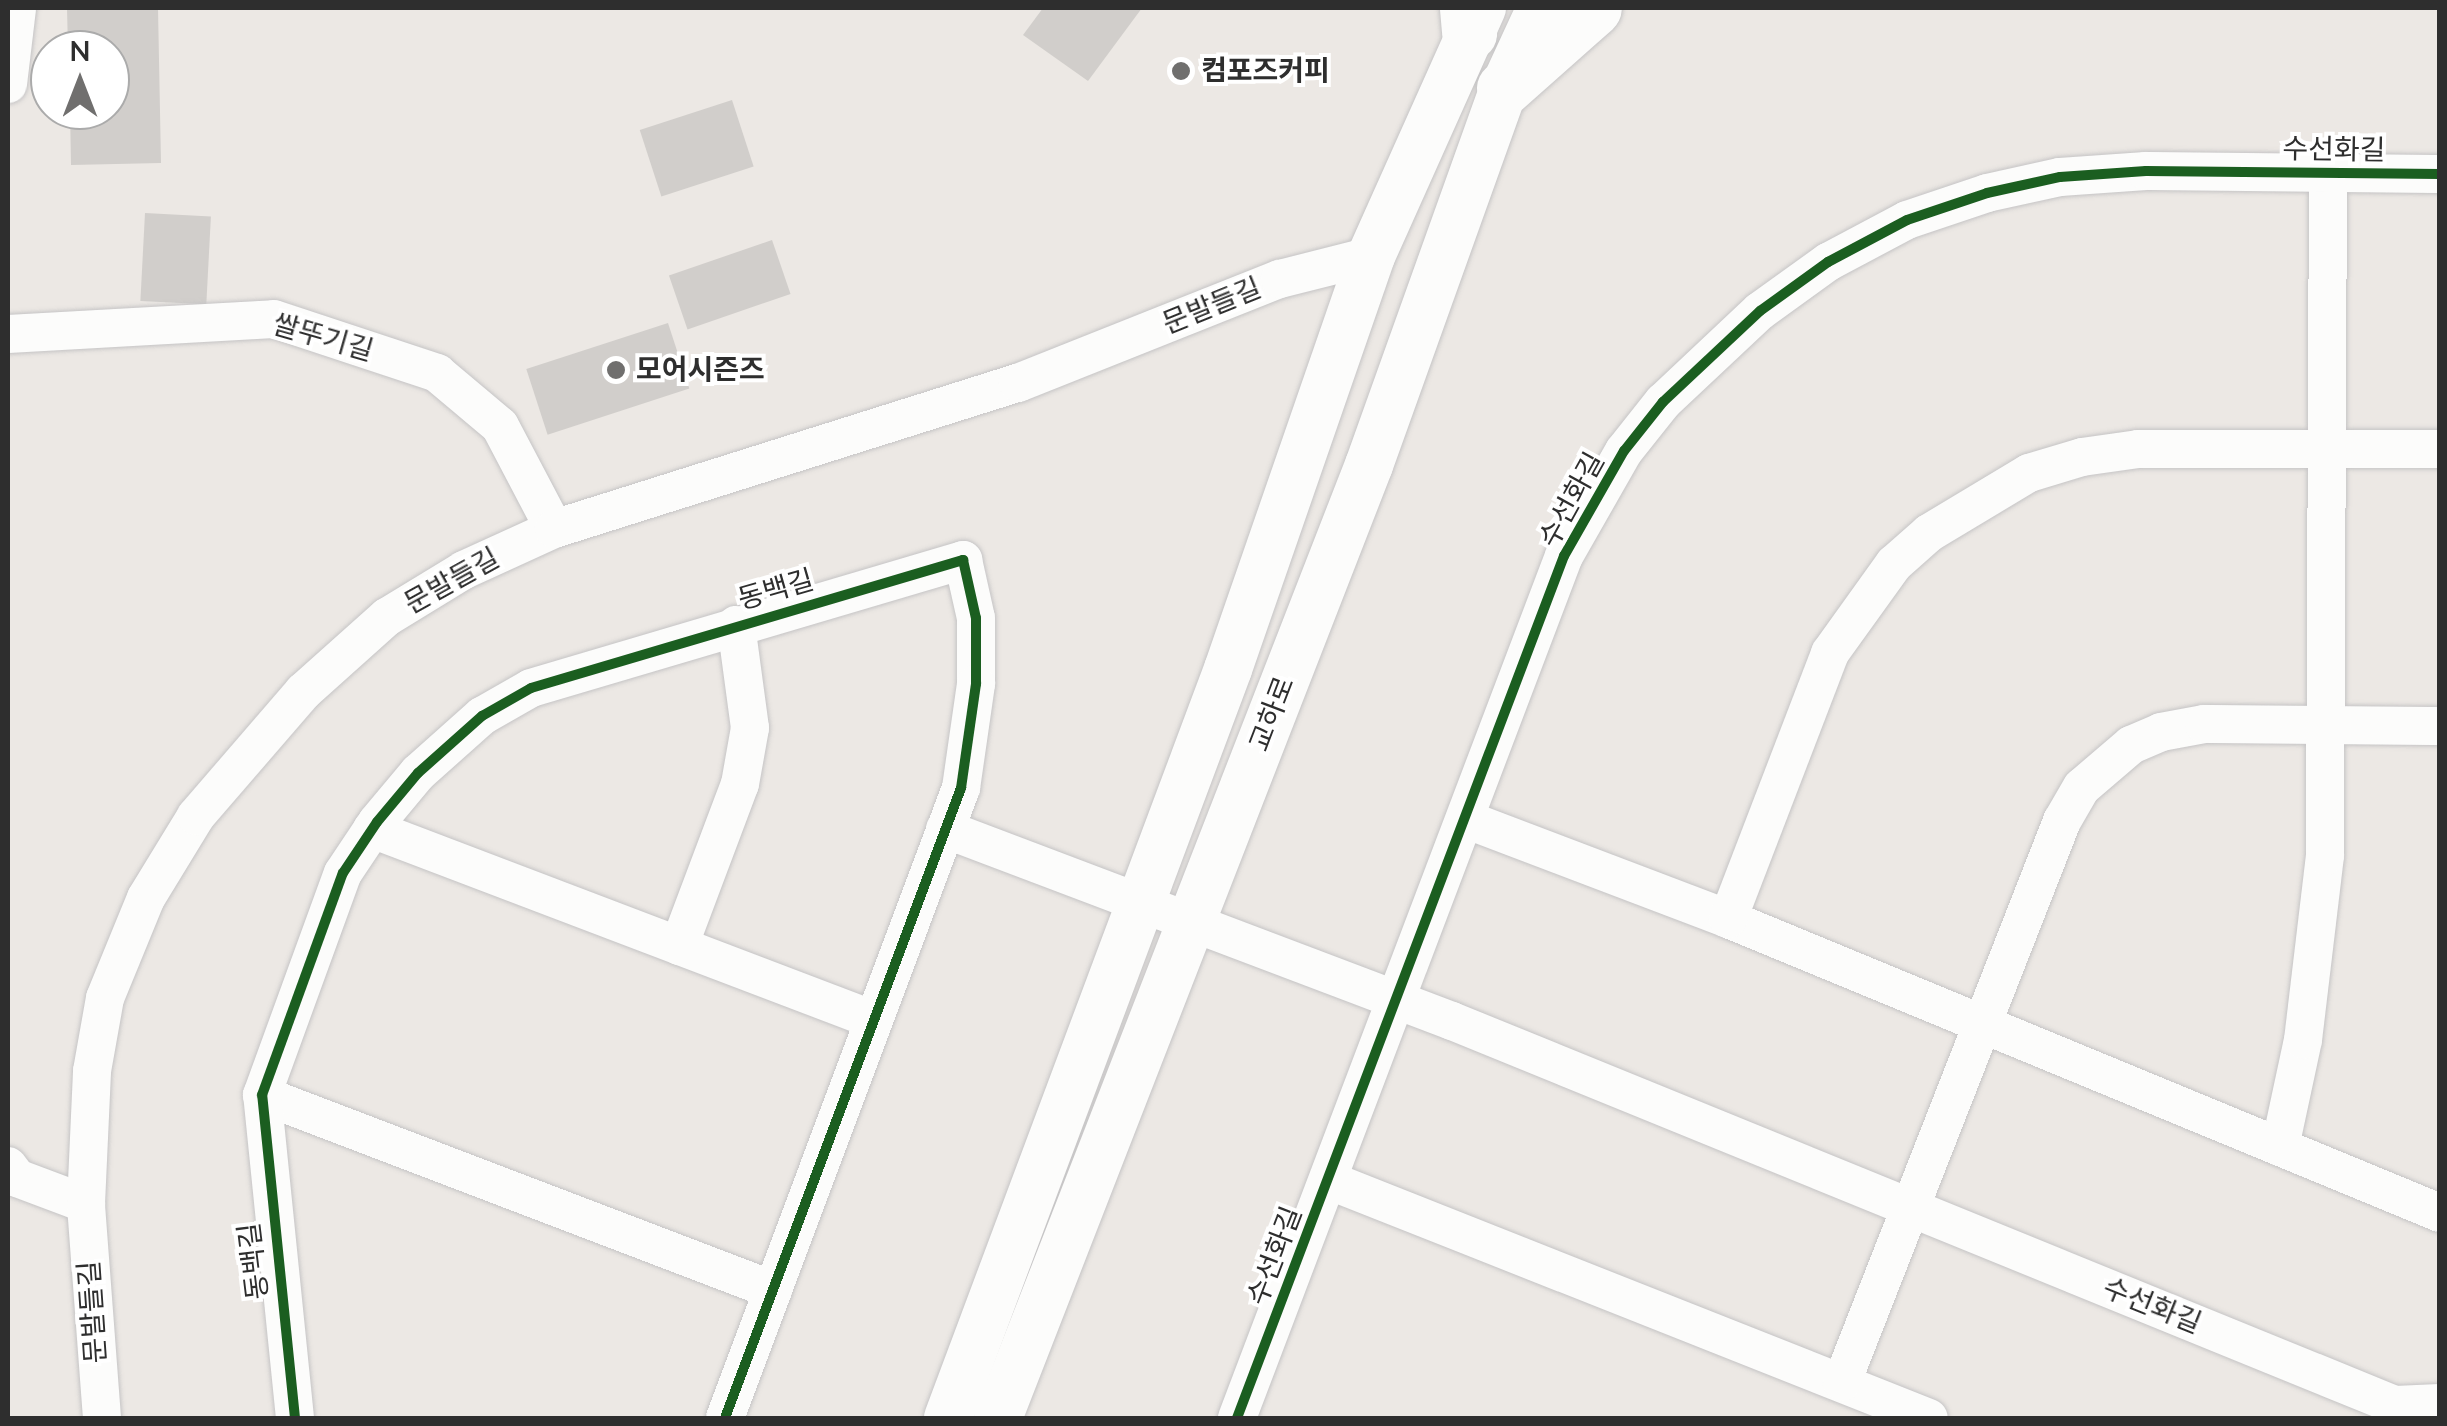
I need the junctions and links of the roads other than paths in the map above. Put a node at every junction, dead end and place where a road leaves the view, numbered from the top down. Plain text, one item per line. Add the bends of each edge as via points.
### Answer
1 (17, 8) edge
2 (1541, 8) edge
3 (1594, 8) edge
4 (1472, 16) edge
5 (8, 84) edge
6 (1504, 88) junction
7 (2328, 173) junction
8 (2440, 174) edge
9 (1371, 256) junction
10 (8, 324) edge
11 (8, 334) edge
12 (2328, 449) junction
13 (2440, 449) edge
14 (554, 528) junction
15 (736, 625) junction
16 (2326, 724) junction
17 (2440, 726) edge
18 (1465, 818) junction
19 (372, 829) junction
20 (945, 829) junction
21 (1139, 907) junction
22 (1728, 919) junction
23 (1190, 924) junction
24 (679, 946) junction
25 (1396, 1000) junction
26 (874, 1020) junction
27 (1982, 1024) junction
28 (262, 1095) junction
29 (2280, 1147) junction
30 (8, 1166) edge
31 (1328, 1180) junction
32 (86, 1204) junction
33 (1910, 1208) junction
34 (2440, 1213) edge
35 (773, 1290) junction
36 (1842, 1382) junction
37 (2440, 1403) edge
38 (2402, 1412) edge
39 (102, 1418) edge
40 (295, 1418) edge
41 (725, 1418) edge
42 (948, 1418) edge
43 (998, 1418) edge
44 (1237, 1418) edge
45 (1929, 1418) edge

1 - 5 street
2 - 6 street, 교하로
3 - 6 main road
4 - 9 street, 교하로
6 - 23 street, 교하로 via 1370,465
7 - 8 street, 수선화길
7 - 12 street, 수선화길
7 - 18 street, 수선화길 via 2146,171 2060,177 1987,193 1907,220 1828,262 1760,312 1663,402 1588,507
9 - 14 street, 문발들길 via 1280,279 1018,383
9 - 21 street, 교하로
10 - 11 street, 쌀뚜기길
11 - 14 street, 쌀뚜기길 via 274,319 437,373 500,426
12 - 13 street
12 - 16 street, 수선화길
12 - 22 street via 2138,449 2082,457 2029,473 1929,533 1894,564 1830,653
14 - 32 street, 문발들길 via 464,570 386,618 303,692 196,816 146,898 104,998 92,1072
15 - 19 street, 동백길 via 531,688 482,716 418,773
15 - 20 street, 동백길 via 963,560 976,618 976,684 961,788
15 - 24 street, 동백길 via 750,728 740,784
16 - 17 street
16 - 27 street via 2204,724 2161,732 2106,763 2062,820
16 - 29 street, 수선화길 via 2318,940
18 - 22 street
18 - 25 street, 수선화길
19 - 24 street
19 - 28 street, 동백길 via 343,873
20 - 21 street, 수선화길
20 - 26 street, 동백길
21 - 23 street, 수선화길
21 - 42 street, 교하로
22 - 27 street
23 - 25 street, 수선화길
23 - 43 street, 교하로
24 - 26 street
25 - 31 street, 수선화길
25 - 33 street, 수선화길
26 - 35 street, 동백길
27 - 29 street
27 - 33 street
28 - 35 street
28 - 40 street, 동백길
29 - 34 street
30 - 32 street via 17,1178
31 - 36 street, 수선화길
31 - 44 street, 수선화길
32 - 39 street, 문발들길
33 - 36 street
33 - 38 street, 수선화길
35 - 41 street, 동백길
36 - 45 street, 수선화길
37 - 38 street

